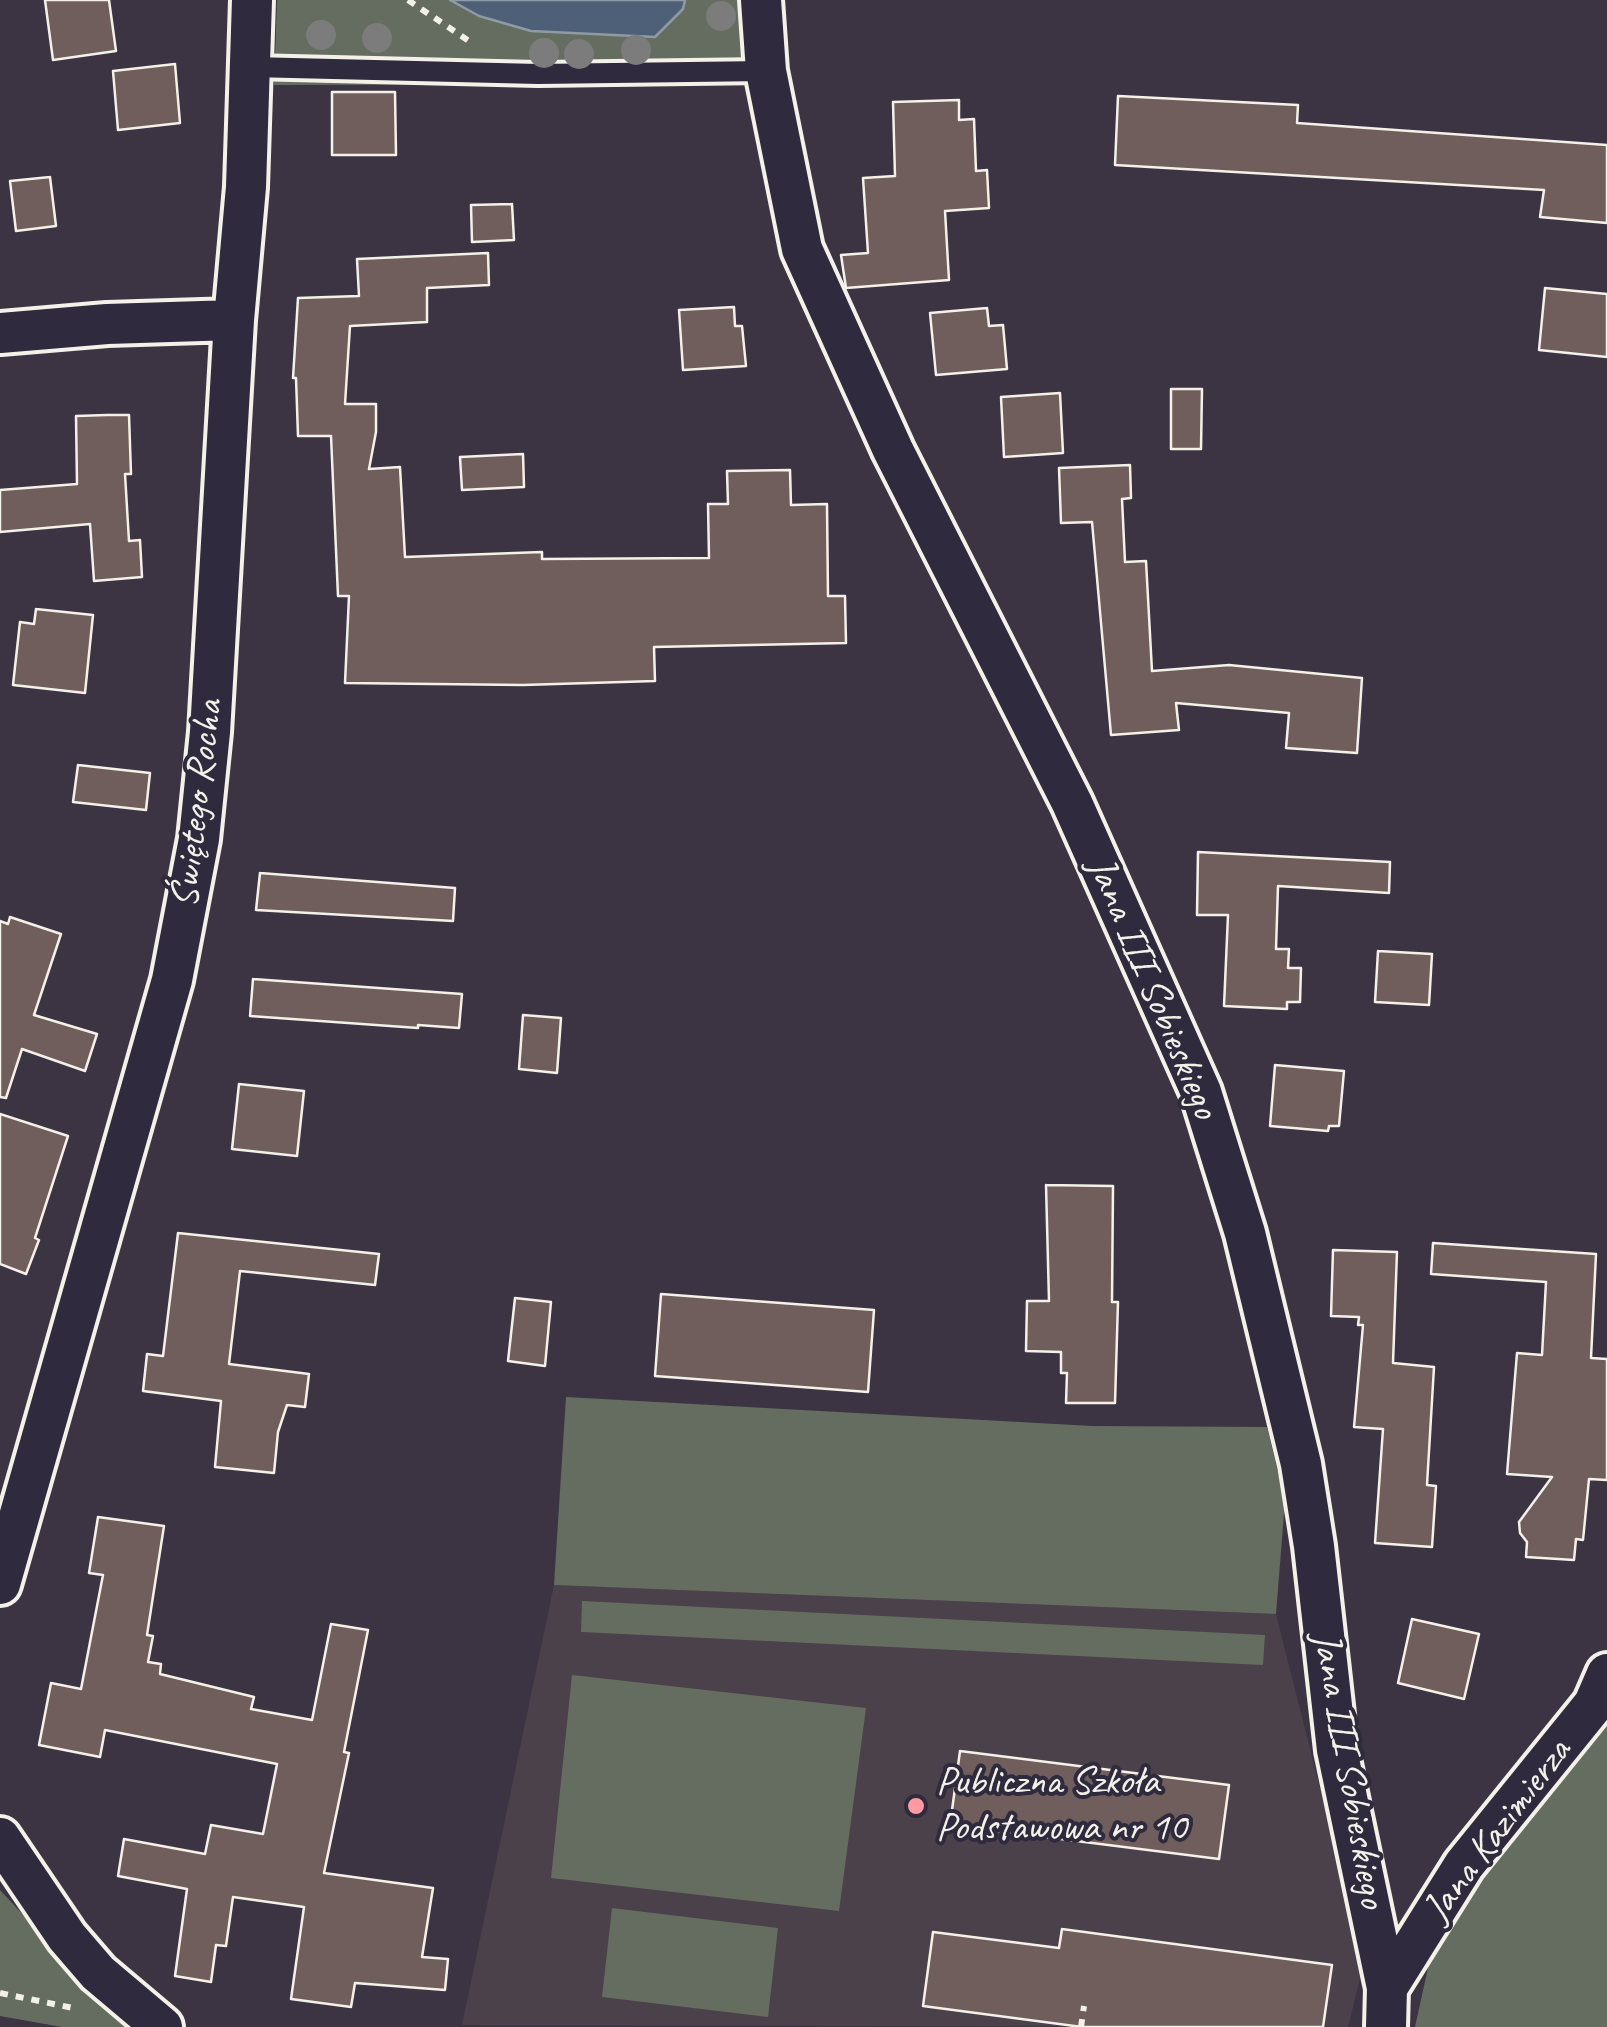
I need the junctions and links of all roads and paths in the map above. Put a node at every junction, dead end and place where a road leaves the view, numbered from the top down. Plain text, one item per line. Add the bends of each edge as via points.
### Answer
1 (252, 0) edge
2 (762, 0) edge
3 (251, 67) junction
4 (766, 72) junction
5 (234, 320) junction
6 (0, 333) edge
7 (0, 1584) edge
8 (1607, 1674) edge
9 (0, 1838) edge
10 (1084, 2006) dead end
11 (1386, 2008) edge
12 (162, 2027) edge
13 (1081, 2027) edge

1 - 3 street, Świętego Rocha
2 - 4 street, Jana III Sobieskiego
3 - 4 lane
3 - 5 street, Świętego Rocha
4 - 11 street, Jana III Sobieskiego via 802,249 893,450 1072,803 1201,1092 1246,1233 1301,1464 1337,1750
5 - 6 street
5 - 7 street, Świętego Rocha via 210,732 189,902
8 - 11 street, Jana Kazimierza via 1594,1704 1464,1865
9 - 12 street via 66,1937
10 - 13 path

